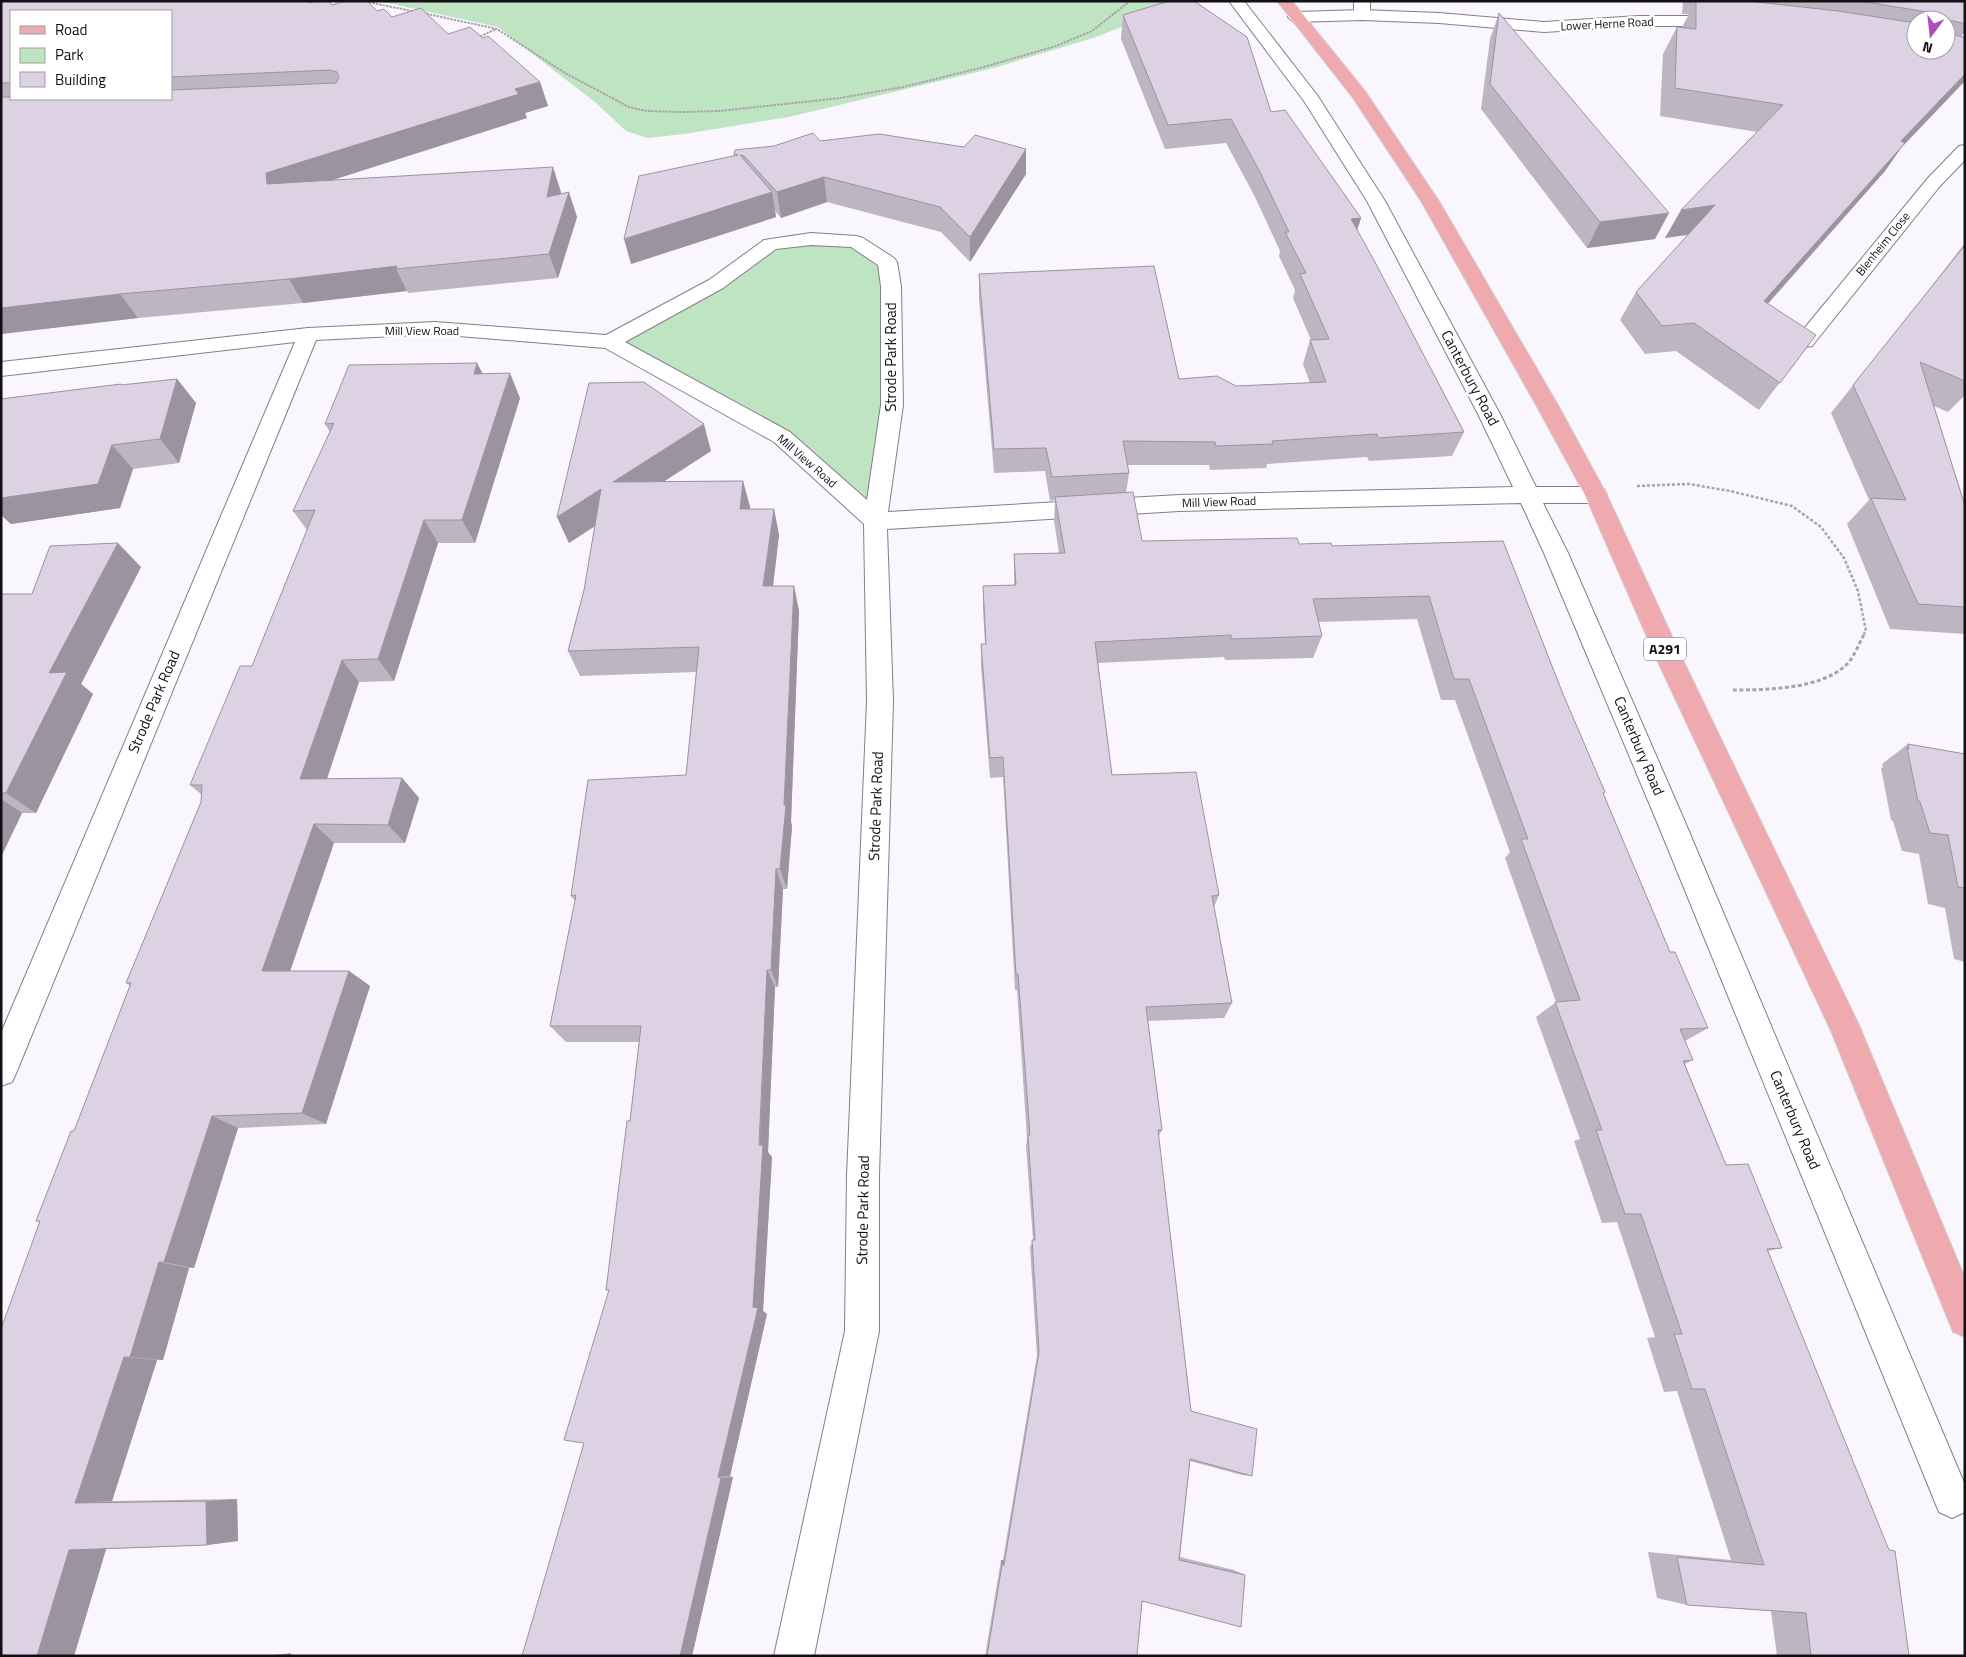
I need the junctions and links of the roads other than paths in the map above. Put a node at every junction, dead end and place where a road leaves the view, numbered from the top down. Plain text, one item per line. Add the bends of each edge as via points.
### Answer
1 (1236, 1) edge
2 (1362, 8) edge
3 (1290, 9) edge
4 (1735, 22) edge
5 (1965, 150) edge
6 (308, 334) junction
7 (1805, 341) edge
8 (609, 342) junction
9 (1, 369) edge
10 (1594, 492) junction
11 (1529, 497) junction
12 (875, 521) junction
13 (1, 1071) edge
14 (1965, 1320) edge
15 (1952, 1499) dead end
16 (794, 1656) edge

1 - 11 street, Canterbury Road via 1248,29 1311,99 1376,201 1489,414
2 - 3 street, Lower Herne Road
2 - 4 street, Lower Herne Road via 1544,27 1638,21
3 - 10 main road, A291 via 1359,95 1430,201
5 - 7 street, Blenheim Close via 1934,182
6 - 8 street, Mill View Road via 435,328
6 - 9 street, Mill View Road
6 - 13 street, Strode Park Road
8 - 12 street, Mill View Road via 782,437
8 - 12 street, Strode Park Road via 716,284 771,244 811,239 856,242 887,262 891,286 892,405
10 - 11 street, Mill View Road
10 - 14 main road, A291 via 1844,1025
11 - 12 street, Mill View Road via 1435,496 1179,503
11 - 15 street, Canterbury Road via 1671,822
12 - 16 street, Strode Park Road via 880,701 863,1176 862,1331

